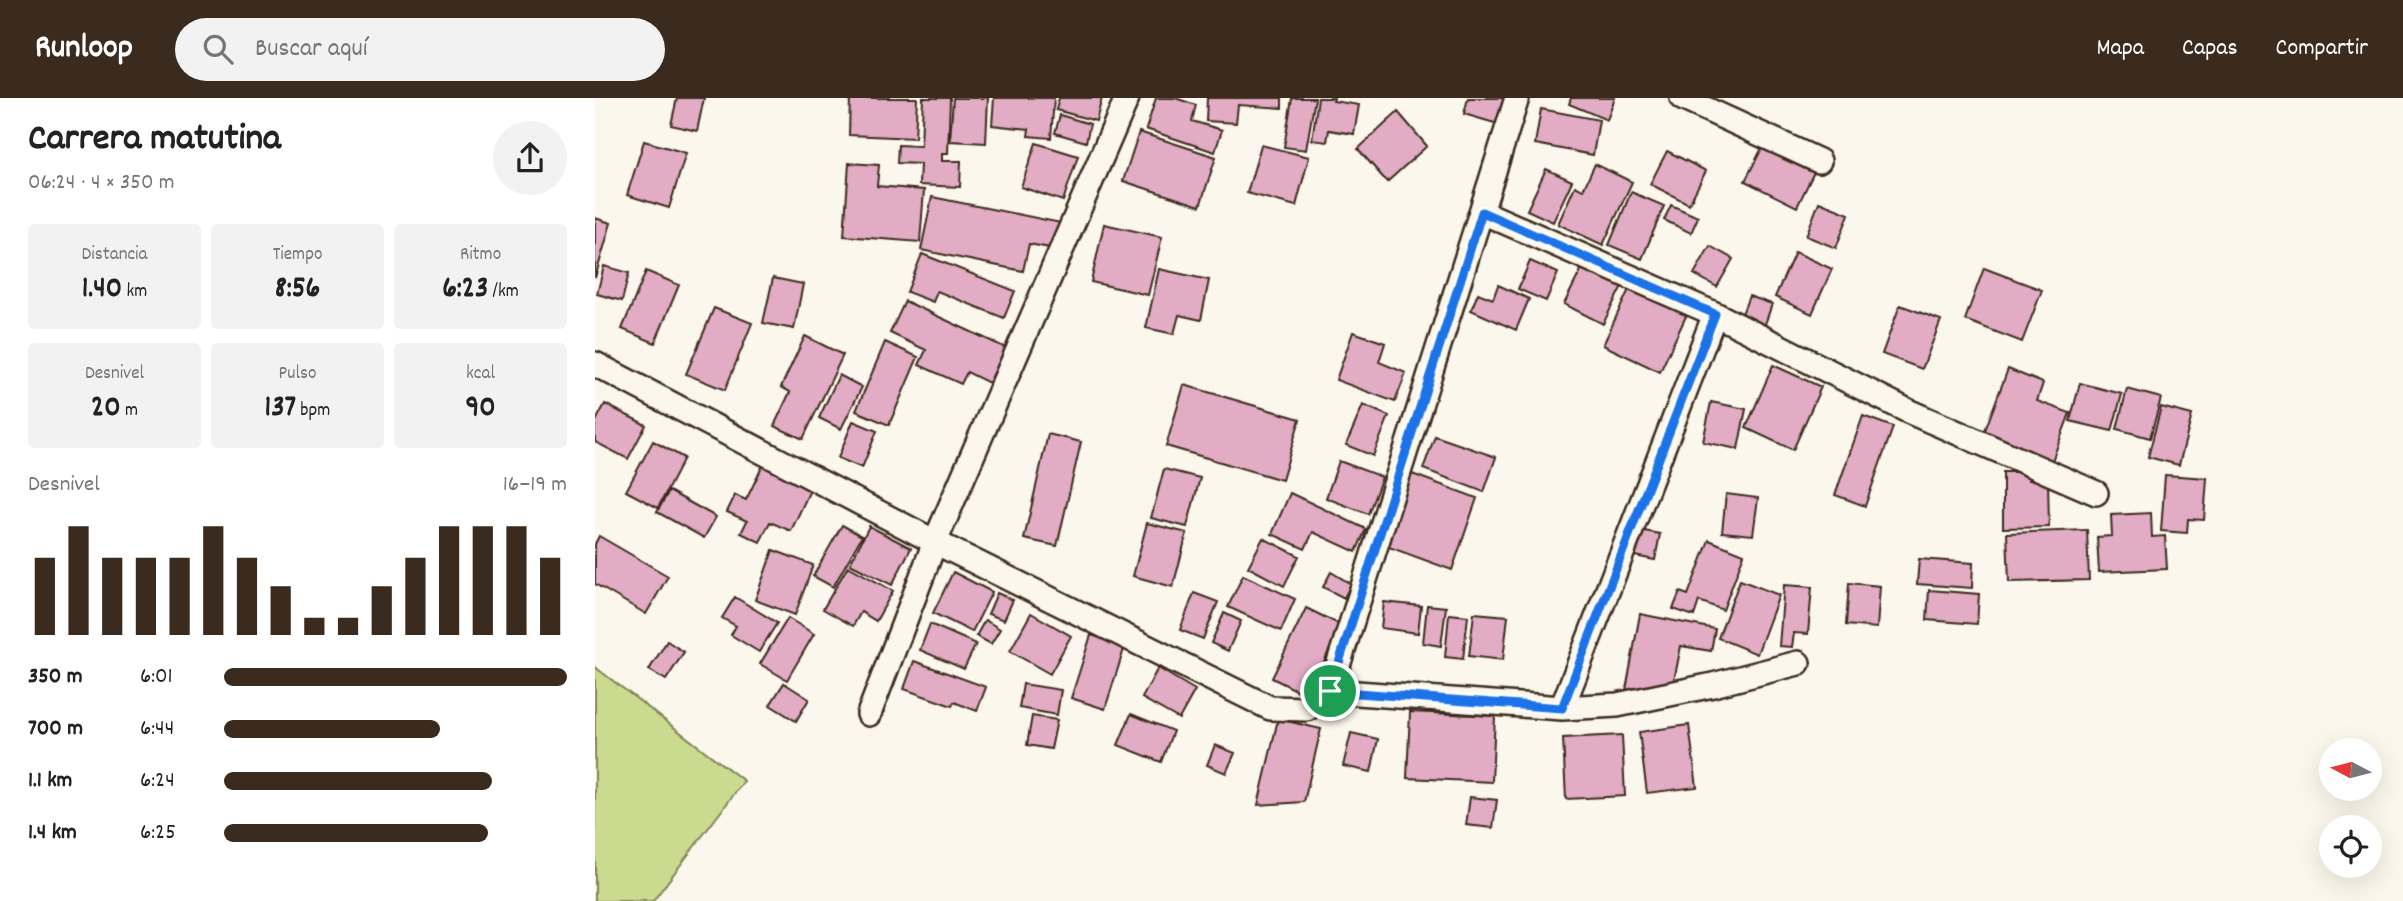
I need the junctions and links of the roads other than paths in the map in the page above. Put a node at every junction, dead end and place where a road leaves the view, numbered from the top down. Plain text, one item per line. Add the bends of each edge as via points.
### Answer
1 (1127, 98) edge
2 (1517, 98) edge
3 (1682, 98) edge
4 (1819, 161) dead end
5 (1482, 212) junction
6 (1715, 314) junction
7 (595, 364) edge
8 (2096, 493) dead end
9 (935, 542) junction
10 (1798, 663) dead end
11 (1330, 691) junction
12 (1562, 708) junction
13 (869, 714) dead end

1 - 9 street
2 - 5 street
3 - 4 street
5 - 6 street
5 - 11 street
6 - 8 street via 1910,412
6 - 12 street
7 - 9 street
9 - 11 street via 1270,708 1307,709
9 - 13 street
10 - 12 street via 1617,705
11 - 12 street

